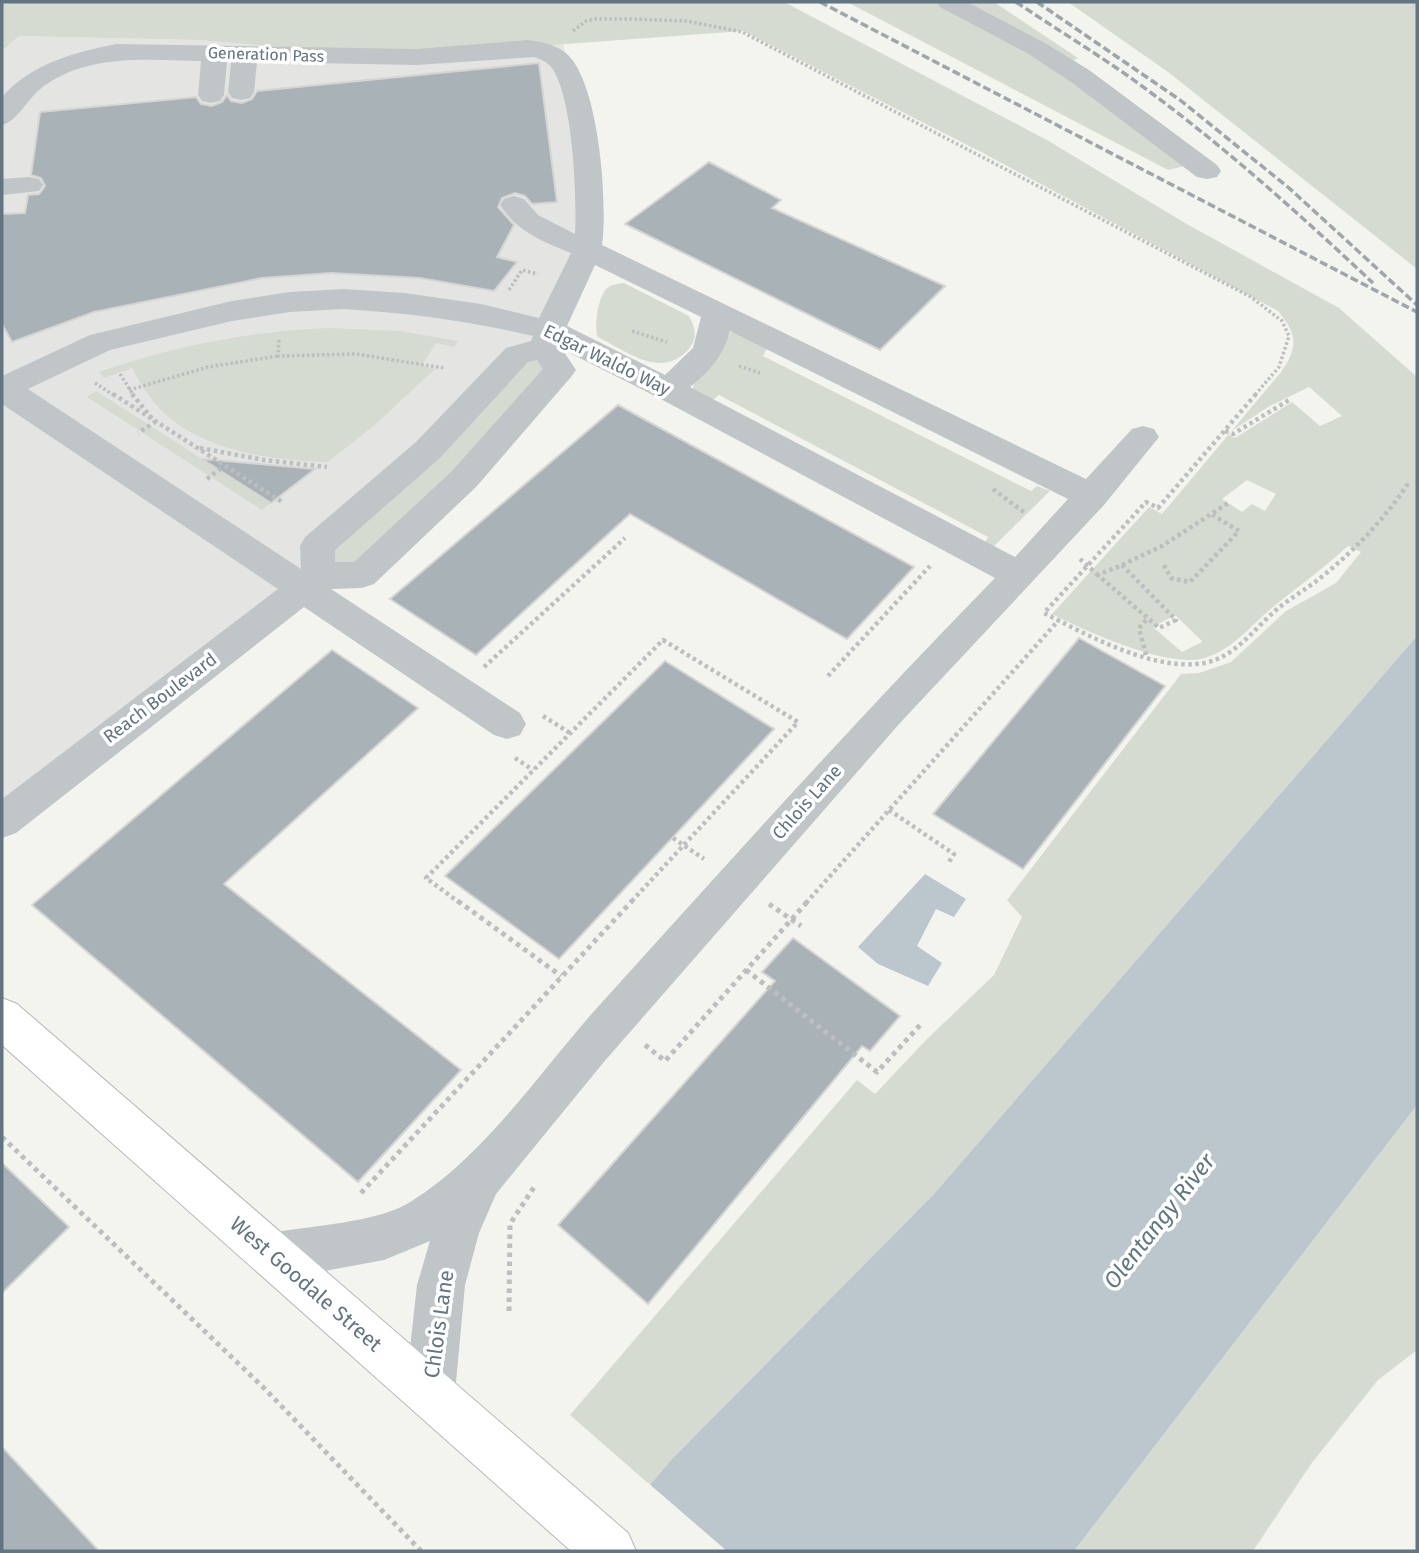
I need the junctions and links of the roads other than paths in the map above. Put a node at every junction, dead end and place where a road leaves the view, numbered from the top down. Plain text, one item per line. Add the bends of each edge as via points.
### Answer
1 (949, 2) edge
2 (215, 52) junction
3 (245, 53) junction
4 (241, 92) dead end
5 (211, 95) dead end
6 (2, 117) edge
7 (1207, 171) dead end
8 (514, 205) dead end
9 (587, 249) junction
10 (716, 312) junction
11 (547, 338) junction
12 (668, 389) junction
13 (3, 390) edge
14 (1143, 437) dead end
15 (1092, 496) junction
16 (1019, 575) junction
17 (312, 583) junction
18 (506, 724) dead end
19 (2, 821) edge
20 (2, 1018) edge
21 (481, 1177) junction
22 (276, 1256) junction
23 (430, 1393) junction
24 (610, 1551) edge

1 - 7 lane via 1080,76
2 - 3 lane, Generation Pass
2 - 5 lane
2 - 6 lane, Generation Pass via 116,52 72,62 21,90
3 - 4 lane
3 - 9 lane, Generation Pass via 417,57 528,48 552,54 565,68 578,110 591,207
8 - 9 lane via 520,217
9 - 10 lane
9 - 11 lane
10 - 12 lane via 715,338 700,362
10 - 15 lane
11 - 12 lane, Edgar Waldo Way
11 - 13 lane, Edgar Waldo Way via 481,313 343,299 290,302 164,325 101,342
11 - 17 lane via 517,355 428,450 317,546
11 - 17 lane via 560,370 464,479 362,575
12 - 16 lane, Edgar Waldo Way
13 - 17 lane
14 - 15 lane, Chlois Lane
15 - 16 lane, Chlois Lane
16 - 21 lane, Chlois Lane via 887,712 588,1049
17 - 18 lane
17 - 19 lane, Reach Boulevard
20 - 22 main road, West Goodale Street
21 - 22 lane, Chlois Lane via 421,1221 384,1237
21 - 23 lane, Chlois Lane via 456,1231 441,1285
22 - 23 main road, West Goodale Street
23 - 24 main road, West Goodale Street

